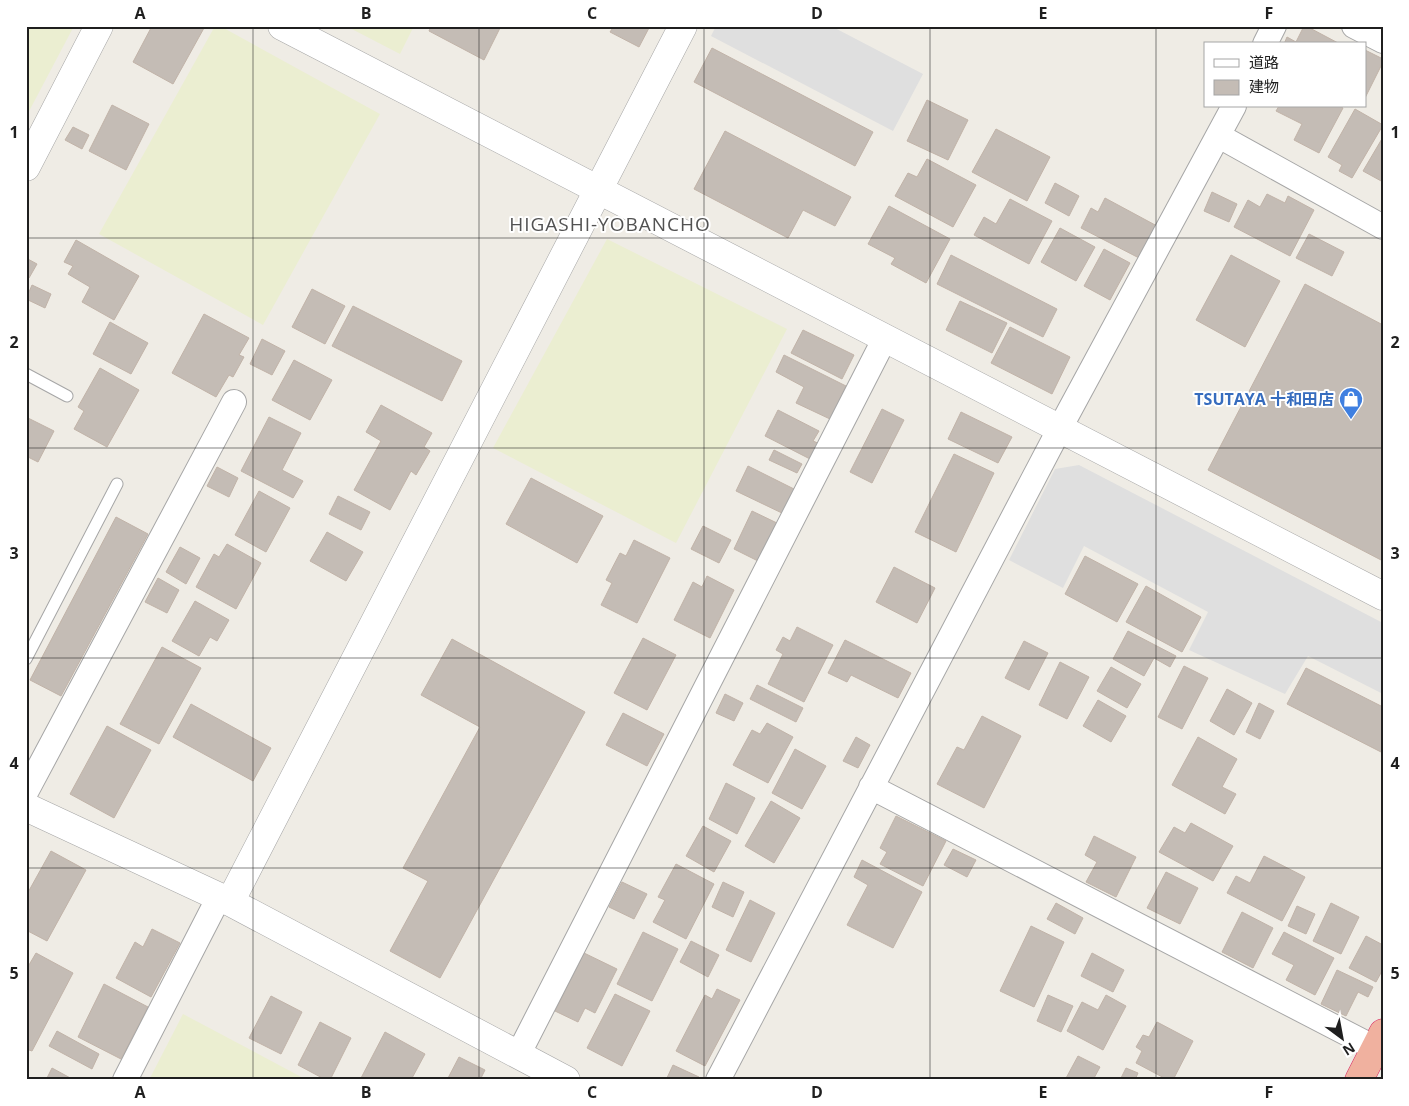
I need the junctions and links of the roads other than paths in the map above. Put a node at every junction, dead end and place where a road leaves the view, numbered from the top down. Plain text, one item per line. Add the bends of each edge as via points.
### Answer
1 (99, 26) edge
2 (282, 26) edge
3 (683, 26) edge
4 (1274, 26) edge
5 (1354, 26) edge
6 (1383, 41) edge
7 (1266, 42) edge
8 (1233, 108) edge
9 (1219, 136) junction
10 (26, 167) edge
11 (599, 190) junction
12 (1383, 227) edge
13 (885, 338) junction
14 (26, 374) edge
15 (67, 396) dead end
16 (234, 402) dead end
17 (1060, 428) junction
18 (117, 484) dead end
19 (1383, 596) edge
20 (26, 659) edge
21 (871, 787) junction
22 (26, 792) edge
23 (26, 807) edge
24 (225, 900) junction
25 (1379, 1040) edge
26 (518, 1055) junction
27 (125, 1080) edge
28 (566, 1080) edge
29 (718, 1080) edge
30 (1359, 1080) edge

1 - 10 street
2 - 11 street
3 - 11 street
4 - 7 street
5 - 6 street
8 - 9 street
9 - 12 street
9 - 17 street
11 - 13 street
11 - 24 street
13 - 17 street
13 - 26 street
14 - 15 lane
16 - 22 street
17 - 19 street
17 - 21 street
18 - 20 lane
21 - 25 street
21 - 29 street
23 - 24 street
24 - 26 street
24 - 27 street
25 - 30 highway
26 - 28 street

